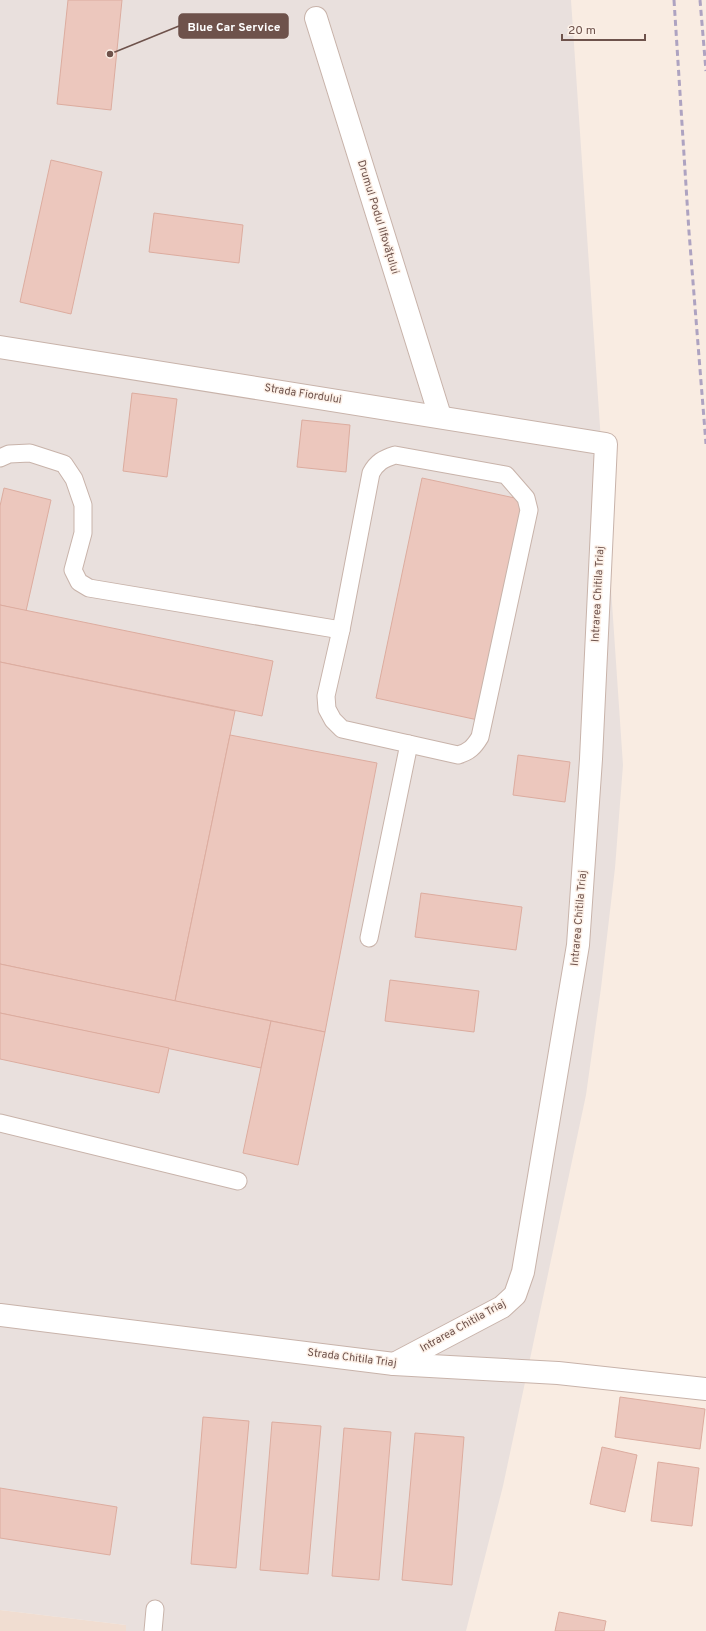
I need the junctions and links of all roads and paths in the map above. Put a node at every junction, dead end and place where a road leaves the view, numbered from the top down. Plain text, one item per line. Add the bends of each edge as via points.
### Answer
1 (316, 18) dead end
2 (0, 347) edge
3 (440, 416) junction
4 (606, 444) joint
5 (0, 458) edge
6 (341, 630) junction
7 (409, 744) junction
8 (369, 938) dead end
9 (0, 1123) edge
10 (238, 1181) dead end
11 (0, 1315) edge
12 (394, 1364) junction
13 (706, 1389) edge
14 (155, 1609) dead end
15 (153, 1631) edge

1 - 3 street, Drumul Podul Ilfovățului
2 - 3 street, Strada Fiordului
3 - 4 street, Strada Fiordului
4 - 12 street, Intrarea Chitila Triaj via 591,759 578,945 523,1272 515,1295 502,1307
5 - 6 lane via 9,454 30,453 64,464 74,479 84,505 83,533 73,570 79,582 89,588
6 - 7 lane via 326,696 327,709 333,720 342,729
6 - 7 lane via 370,473 383,459 394,455 506,475 526,498 529,510 480,737 466,753 458,755
7 - 8 lane
9 - 10 lane
11 - 12 street, Strada Chitila Triaj
12 - 13 street, Strada Chitila Triaj via 558,1373
14 - 15 lane

